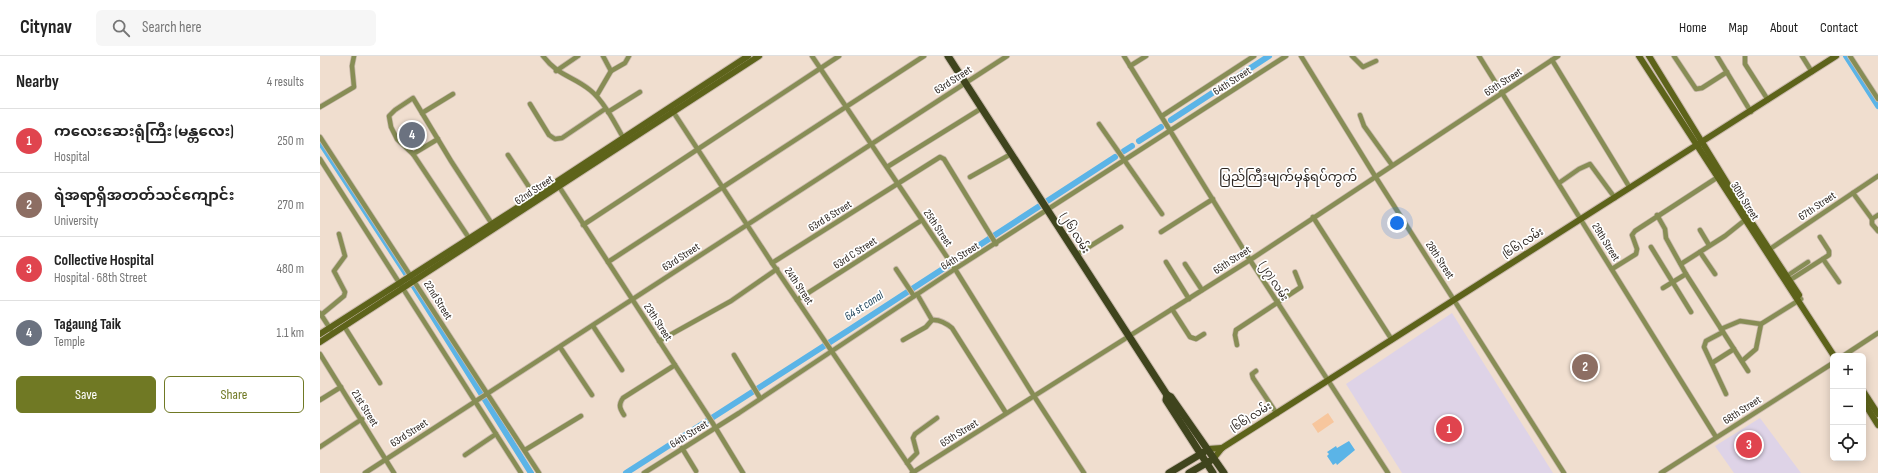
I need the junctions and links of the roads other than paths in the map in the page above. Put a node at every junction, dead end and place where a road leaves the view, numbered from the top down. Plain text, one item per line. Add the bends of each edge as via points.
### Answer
1 (354, 56) edge
2 (543, 56) edge
3 (578, 56) edge
4 (603, 56) edge
5 (629, 56) edge
6 (748, 56) edge
7 (759, 56) edge
8 (812, 56) edge
9 (838, 56) edge
10 (924, 56) edge
11 (948, 56) edge
12 (1007, 56) edge
13 (1124, 56) edge
14 (1146, 56) edge
15 (1254, 56) edge
16 (1286, 56) edge
17 (1301, 56) edge
18 (1352, 56) edge
19 (1479, 56) edge
20 (1558, 56) edge
21 (1639, 56) edge
22 (1649, 56) edge
23 (1674, 56) edge
24 (1717, 56) edge
25 (1745, 56) edge
26 (1802, 56) edge
27 (1836, 56) edge
28 (1850, 56) edge
29 (1552, 60) junction
30 (1376, 61) dead end
31 (1130, 66) junction
32 (821, 68) junction
33 (556, 71) junction
34 (611, 71) junction
35 (1727, 72) junction
36 (1812, 72) junction
37 (1661, 75) junction
38 (1654, 79) junction
39 (965, 83) junction
40 (640, 92) dead end
41 (1502, 92) junction
42 (453, 94) dead end
43 (596, 95) junction
44 (1878, 99) edge
45 (1768, 100) junction
46 (530, 104) dead end
47 (320, 107) edge
48 (846, 107) junction
49 (982, 108) junction
50 (672, 110) junction
51 (606, 111) junction
52 (1751, 112) junction
53 (422, 113) junction
54 (1360, 115) dead end
55 (1162, 116) junction
56 (1099, 124) dead end
57 (1168, 127) junction
58 (320, 137) edge
59 (438, 139) junction
60 (625, 140) junction
61 (872, 143) junction
62 (1700, 144) junction
63 (698, 148) junction
64 (413, 154) junction
65 (508, 154) dead end
66 (1011, 154) junction
67 (320, 159) edge
68 (1124, 161) junction
69 (1392, 166) junction
70 (887, 167) junction
71 (1375, 176) junction
72 (1878, 176) edge
73 (970, 177) dead end
74 (1718, 177) junction
75 (1559, 183) junction
76 (557, 184) junction
77 (898, 184) junction
78 (723, 187) junction
79 (1630, 188) junction
80 (1853, 193) junction
81 (535, 196) junction
82 (1615, 198) junction
83 (1213, 199) junction
84 (1045, 206) junction
85 (1162, 214) dead end
86 (1657, 215) junction
87 (1878, 215) edge
88 (1313, 218) junction
89 (1581, 219) junction
90 (1872, 219) junction
91 (922, 220) junction
92 (1745, 220) junction
93 (492, 224) junction
94 (584, 225) junction
95 (747, 225) junction
96 (1121, 227) dead end
97 (1700, 230) dead end
98 (1878, 231) edge
99 (1161, 232) dead end
100 (339, 234) dead end
101 (1820, 237) dead end
102 (993, 239) junction
103 (471, 241) junction
104 (1709, 245) junction
105 (1651, 247) dead end
106 (1768, 251) junction
107 (1700, 252) junction
108 (1076, 255) junction
109 (1823, 259) junction
110 (1250, 260) junction
111 (608, 262) junction
112 (1166, 262) dead end
113 (1808, 262) dead end
114 (772, 263) junction
115 (1185, 264) dead end
116 (1681, 264) junction
117 (953, 266) junction
118 (777, 269) junction
119 (896, 269) dead end
120 (1612, 269) junction
121 (1295, 272) dead end
122 (1686, 274) junction
123 (1715, 274) dead end
124 (412, 278) junction
125 (1788, 278) junction
126 (1672, 282) junction
127 (1839, 282) dead end
128 (402, 285) junction
129 (1663, 288) dead end
130 (1202, 290) junction
131 (913, 293) junction
132 (1188, 299) junction
133 (633, 300) junction
134 (797, 300) junction
135 (1455, 300) junction
136 (1800, 300) junction
137 (1277, 303) junction
138 (1172, 310) junction
139 (1691, 312) dead end
140 (320, 314) edge
141 (932, 320) junction
142 (1760, 324) junction
143 (344, 326) junction
144 (593, 326) junction
145 (332, 330) junction
146 (1722, 330) junction
147 (1878, 333) edge
148 (320, 334) edge
149 (1204, 334) dead end
150 (1129, 337) junction
151 (903, 340) dead end
152 (1392, 340) junction
153 (659, 341) junction
154 (320, 342) edge
155 (1237, 345) dead end
156 (560, 347) junction
157 (829, 347) junction
158 (1734, 349) junction
159 (1833, 353) edge
160 (1848, 353) edge
161 (320, 354) edge
162 (734, 355) dead end
163 (1742, 361) junction
164 (1712, 363) junction
165 (675, 365) junction
166 (1830, 365) edge
167 (622, 370) dead end
168 (1256, 371) dead end
169 (1748, 371) dead end
170 (1328, 382) junction
171 (380, 383) dead end
172 (341, 387) junction
173 (486, 394) junction
174 (1726, 394) dead end
175 (1166, 395) junction
176 (592, 396) dead end
177 (1034, 396) junction
178 (1866, 396) edge
179 (760, 398) junction
180 (320, 400) edge
181 (475, 401) junction
182 (1866, 406) edge
183 (1006, 413) junction
184 (1277, 414) junction
185 (1878, 414) edge
186 (624, 415) dead end
187 (581, 416) dead end
188 (937, 418) dead end
189 (362, 419) junction
190 (1878, 425) edge
191 (716, 428) junction
192 (496, 434) junction
193 (1716, 437) junction
194 (320, 447) edge
195 (682, 448) junction
196 (1222, 448) junction
197 (1208, 449) junction
198 (525, 450) junction
199 (1200, 454) junction
200 (466, 455) dead end
201 (1214, 458) junction
202 (386, 460) junction
203 (907, 463) junction
204 (1207, 463) junction
205 (696, 471) dead end
206 (365, 473) edge
207 (394, 473) edge
208 (521, 473) edge
209 (539, 473) edge
210 (644, 473) edge
211 (743, 473) edge
212 (913, 473) edge
213 (1084, 473) edge
214 (1169, 473) edge
215 (1190, 473) edge
216 (1213, 473) edge
217 (1224, 473) edge
218 (1388, 473) edge
219 (1564, 473) edge
220 (1661, 473) edge

1 - 47 street via 354,86
2 - 33 street
3 - 33 street
4 - 34 street
5 - 34 street via 624,64
6 - 50 main road, 62nd Street
7 - 50 main road, 62nd Street
8 - 32 street, 25th Street
9 - 32 street
10 - 48 street
11 - 39 main road, (၂၆) လမ်း
12 - 39 street, 63rd Street
13 - 31 street, (၂၇) လမ်း
14 - 31 street
15 - 55 street
16 - 57 street, 64th Street
17 - 71 street, 28th Street
18 - 30 street via 1363,67
19 - 41 street, 29th Street
20 - 29 street, 65th Street
21 - 38 main road, 30th Street
22 - 37 main road, 30th Street
23 - 35 street via 1696,89 1702,88
24 - 35 street
25 - 45 street via 1745,64
26 - 36 street
27 - 36 main road, (၆၆) လမ်း
28 - 44 street
29 - 41 street, 65th Street
29 - 79 street
31 - 55 street, (၂၇) လမ်း
32 - 48 street, 25th Street
32 - 63 street
33 - 43 street via 589,88
34 - 43 street
35 - 52 street
36 - 45 main road, (၆၆) လမ်း
37 - 38 main road
37 - 62 main road, 30th Street
38 - 62 main road, 30th Street
39 - 49 main road, (၂၆) လမ်း
39 - 61 street, 63rd Street
40 - 51 street
41 - 69 street, 65th Street
41 - 75 street, 29th Street
42 - 53 street
43 - 51 street
45 - 52 main road, (၆၆) လမ်း
46 - 51 street via 555,139 562,138
48 - 61 street, 25th Street
48 - 78 street
49 - 66 main road, (၂၆) လမ်း
49 - 70 street
50 - 60 main road, 62nd Street
50 - 63 street, 24th Street
51 - 60 street
52 - 62 main road, (၆၆) လမ်း
53 - 59 street
53 - 64 street via 413,98 389,116 397,139
54 - 69 street via 1364,126
55 - 57 street, (၂၇) လမ်း
56 - 68 street
57 - 68 street, 64th Street
57 - 83 street, (၂၇) လမ်း
58 - 124 street, 22nd Street
59 - 64 street
59 - 93 street
60 - 76 main road, 62nd Street
61 - 70 street, 25th Street
61 - 95 street, 63rd Street
62 - 74 main road, 30th Street
62 - 79 main road, (၆၆) လမ်း
62 - 106 main road, 30th Street
63 - 78 street, 24th Street
63 - 94 street
64 - 103 street
65 - 81 street
66 - 73 street
66 - 84 main road, (၂၆) လမ်း
67 - 128 street
68 - 84 street, 64th Street
68 - 85 street
69 - 71 street, 65th Street
70 - 77 street, 25th Street
71 - 88 street, 65th Street
71 - 135 street, 28th Street
72 - 80 street, 67th Street
74 - 86 street
74 - 92 main road, 30th Street
75 - 82 street via 1590,164
75 - 89 street, 29th Street
76 - 81 main road, 62nd Street
76 - 94 street, 23th Street
76 - 103 main road, 62nd Street
77 - 91 street, 25th Street
77 - 102 street, 63rd B Street via 942,157
77 - 114 street, 63rd B Street
78 - 95 street, 24th Street
78 - 111 street
79 - 82 main road, (၆၆) လမ်း
80 - 90 street
80 - 106 street, 67th Street
81 - 93 main road, 62nd Street
82 - 89 main road, (၆၆) လမ်း
83 - 99 street
83 - 110 street, (၂၇) လမ်း
84 - 102 street, 64th Street
84 - 108 main road, (၂၆) လမ်း
86 - 116 street via 1665,229 1666,238
86 - 120 street via 1632,235 1637,249 1636,254
87 - 90 street
88 - 110 street, 65th Street
88 - 152 street
89 - 120 street, 29th Street
89 - 135 main road, (၆၆) လမ်း
90 - 98 street via 1872,224
91 - 117 street, 25th Street
91 - 134 street, 63rd C Street
92 - 104 street
92 - 106 main road, 30th Street
93 - 103 main road, 62nd Street
94 - 111 street, 23th Street
95 - 114 street, 24th Street
95 - 133 street, 63rd Street
96 - 108 street
97 - 104 street
100 - 140 street via 345,256 334,271 345,292 344,296
101 - 109 street via 1830,253
102 - 117 street, 64th Street
103 - 124 main road, 62nd Street
104 - 107 street
105 - 126 street
106 - 125 main road, 30th Street
106 - 136 main road, 30th Street
107 - 116 street
107 - 123 street
108 - 150 main road, (၂၆) လမ်း
109 - 125 street
109 - 127 street
110 - 130 street, 65th Street
110 - 137 street, (၂၇) လမ်း
111 - 133 street, 23th Street
112 - 132 street
113 - 125 street
114 - 118 street, 24th Street
115 - 130 street
116 - 122 street
117 - 131 street, 64th Street
117 - 177 street, 25th Street
118 - 134 street, 24th Street
118 - 153 street via 731,301
119 - 131 street
120 - 193 street, 29th Street
121 - 137 street via 1301,287
122 - 126 street
122 - 146 street
124 - 128 main road, 62nd Street
124 - 173 street, 22nd Street
125 - 136 main road, 30th Street
126 - 129 street
126 - 139 street
128 - 143 main road, 62nd Street
128 - 145 main road, 62nd Street
128 - 181 street
130 - 132 street, 65th Street
131 - 141 street
131 - 157 street, 64th Street
132 - 138 street, 65th Street
133 - 144 street, 63rd Street
133 - 153 street, 23th Street
134 - 157 street, 24th Street
135 - 152 main road, (၆၆) လမ်း
135 - 219 street, 28th Street
136 - 142 street
136 - 159 main road, 30th Street
137 - 155 street via 1236,330
137 - 170 street, (၂၇) လမ်း
138 - 149 street via 1190,337 1196,339
138 - 150 street, 65th Street
140 - 145 street
141 - 151 street via 926,327
141 - 183 street via 938,320 952,328
142 - 146 street via 1740,321
142 - 163 street via 1756,349
143 - 145 main road, 62nd Street
143 - 171 street
144 - 156 street, 63rd Street
144 - 167 street
145 - 148 main road, 62nd Street
145 - 154 main road, 62nd Street
146 - 158 street
146 - 164 street via 1704,344
147 - 160 street
150 - 175 main road, (၂၆) လမ်း
150 - 177 street, 65th Street
152 - 170 main road, (၆၆) လမ်း
153 - 165 street, 23th Street
156 - 173 street, 63rd Street
156 - 176 street
157 - 179 street, 64th Street
157 - 203 street, 24th Street
158 - 163 street
158 - 164 street
161 - 172 street, 21st Street
162 - 179 street
163 - 169 street
164 - 174 street
165 - 186 street via 623,398 620,408
165 - 191 street, 23th Street
166 - 193 street, 68th Street
168 - 184 street via 1252,374 1253,378
170 - 184 main road, (၆၆) လမ်း
170 - 218 street, (၂၇) လမ်း
172 - 180 street
172 - 189 street, 21st Street
173 - 181 street, 63rd Street
173 - 198 street, 22nd Street
175 - 197 main road, (၂၆) လမ်း via 1171,397
175 - 199 main road, (၂၆) လမ်း via 1166,400
177 - 183 street, 65th Street
177 - 213 street, 25th Street
178 - 185 main road
179 - 191 street, 64th Street
181 - 192 street
181 - 202 street, 63rd Street
182 - 190 main road
183 - 212 street, 65th Street
184 - 196 main road, (၆၆) လမ်း
187 - 198 street
188 - 203 street via 915,434 913,438 917,453
189 - 194 street
189 - 202 street, 21st Street
191 - 195 street, 64th Street
191 - 211 street, 23th Street
192 - 200 street
192 - 208 street
193 - 220 street, 68th Street
195 - 205 street
195 - 210 street, 64th Street
196 - 197 main road, (၆၆) လမ်း
196 - 201 main road, (၆၆) လမ်း
197 - 199 main road, (၆၆) လမ်း
197 - 201 main road, (၂၆) လမ်း
198 - 209 street, 22nd Street
199 - 204 main road, (၂၆) လမ်း
199 - 214 main road, (၆၆) လမ်း
201 - 204 main road, (၆၆) လမ်း
201 - 217 main road, (၂၆) လမ်း
202 - 206 street, 63rd Street
202 - 207 street, 21st Street
203 - 212 street, 24th Street
204 - 215 main road, (၆၆) လမ်း
204 - 216 main road, (၂၆) လမ်း

